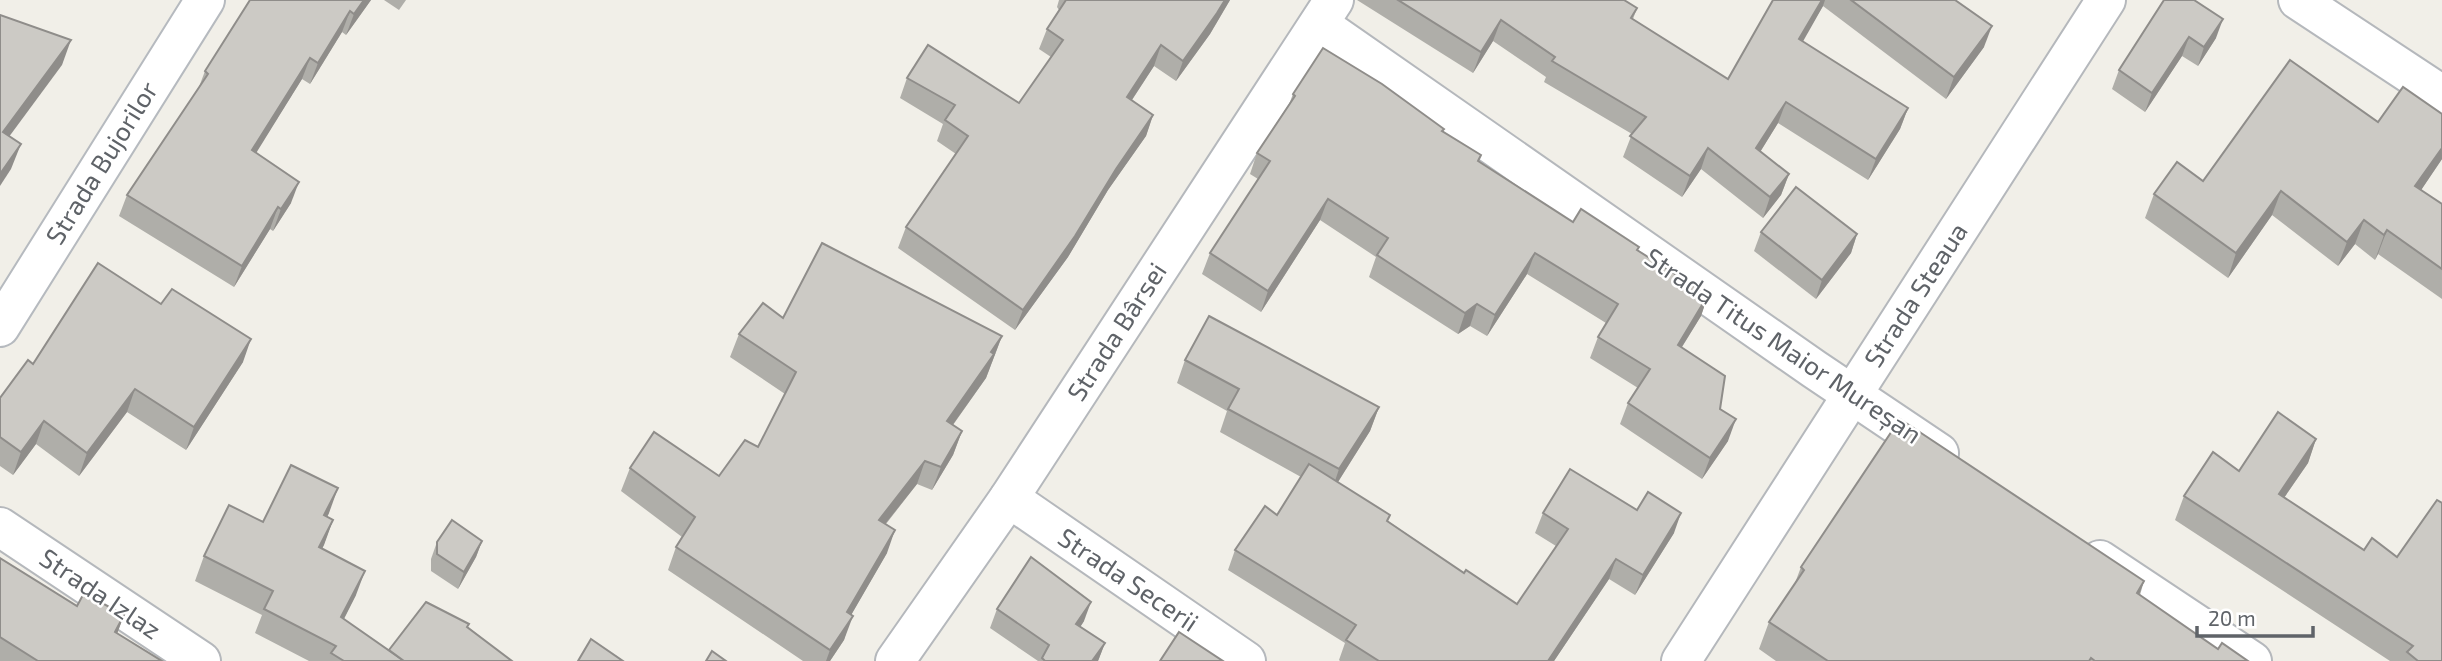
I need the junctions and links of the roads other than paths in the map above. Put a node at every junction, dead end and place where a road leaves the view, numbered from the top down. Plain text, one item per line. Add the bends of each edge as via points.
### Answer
1 (205, 0) edge
2 (2106, 0) edge
3 (2298, 0) edge
4 (1326, 12) edge
5 (2442, 95) edge
6 (0, 327) edge
7 (1852, 395) junction
8 (1967, 471) edge
9 (1009, 498) junction
10 (0, 527) edge
11 (2070, 540) edge
12 (201, 661) edge
13 (895, 661) edge
14 (1246, 661) edge
15 (1681, 661) edge
16 (2252, 661) edge

1 - 6 street, Strada Bujorilor
2 - 7 street, Strada Steaua
3 - 5 street
4 - 7 street, Strada Titus Maior Mureșan
4 - 9 street, Strada Bârsei
7 - 8 street, Strada Titus Maior Mureșan
7 - 15 street, Strada Steaua
9 - 13 street, Strada Bârsei
9 - 14 street, Strada Secerii
10 - 12 street, Strada Izlaz
11 - 16 street

